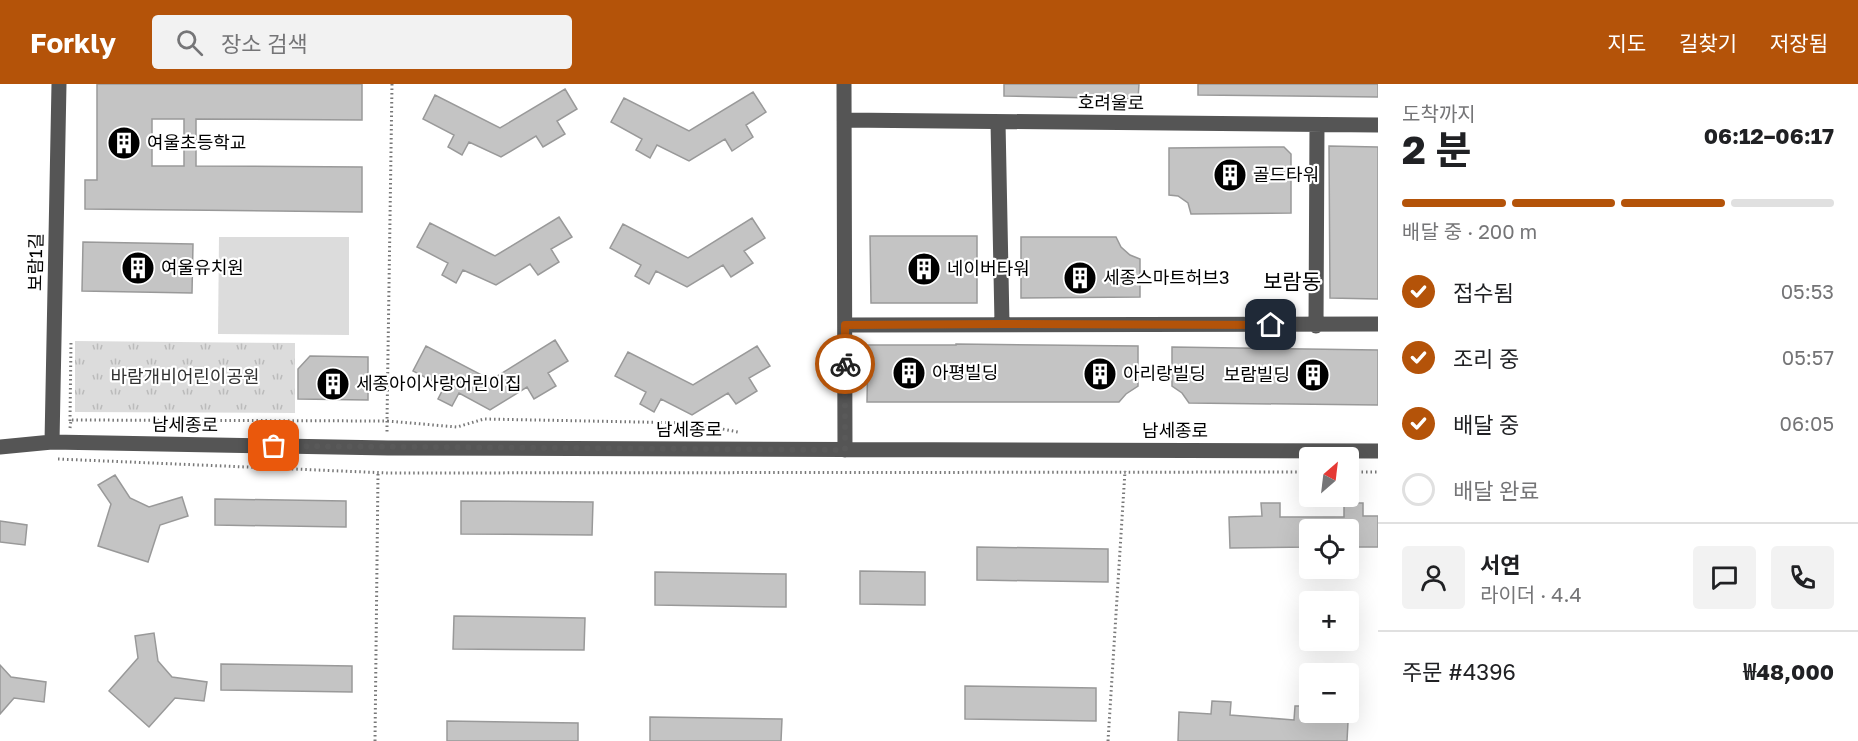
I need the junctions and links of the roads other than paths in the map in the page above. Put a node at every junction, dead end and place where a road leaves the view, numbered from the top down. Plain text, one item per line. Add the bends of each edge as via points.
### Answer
1 (59, 84) edge
2 (844, 84) edge
3 (844, 120) junction
4 (998, 122) junction
5 (1317, 125) junction
6 (1378, 125) edge
7 (1002, 324) junction
8 (1378, 324) edge
9 (845, 325) junction
10 (1316, 326) junction
11 (52, 442) junction
12 (0, 447) edge
13 (845, 450) junction
14 (1378, 451) edge

1 - 11 street, 보람1길
2 - 3 street
3 - 4 street, 호려울로
3 - 9 street
4 - 5 street, 호려울로
4 - 7 street
5 - 6 street, 호려울로
5 - 10 street
7 - 9 street
7 - 10 street
8 - 10 street
9 - 13 street
11 - 12 street, 남세종로
11 - 13 street, 남세종로
13 - 14 street, 남세종로

